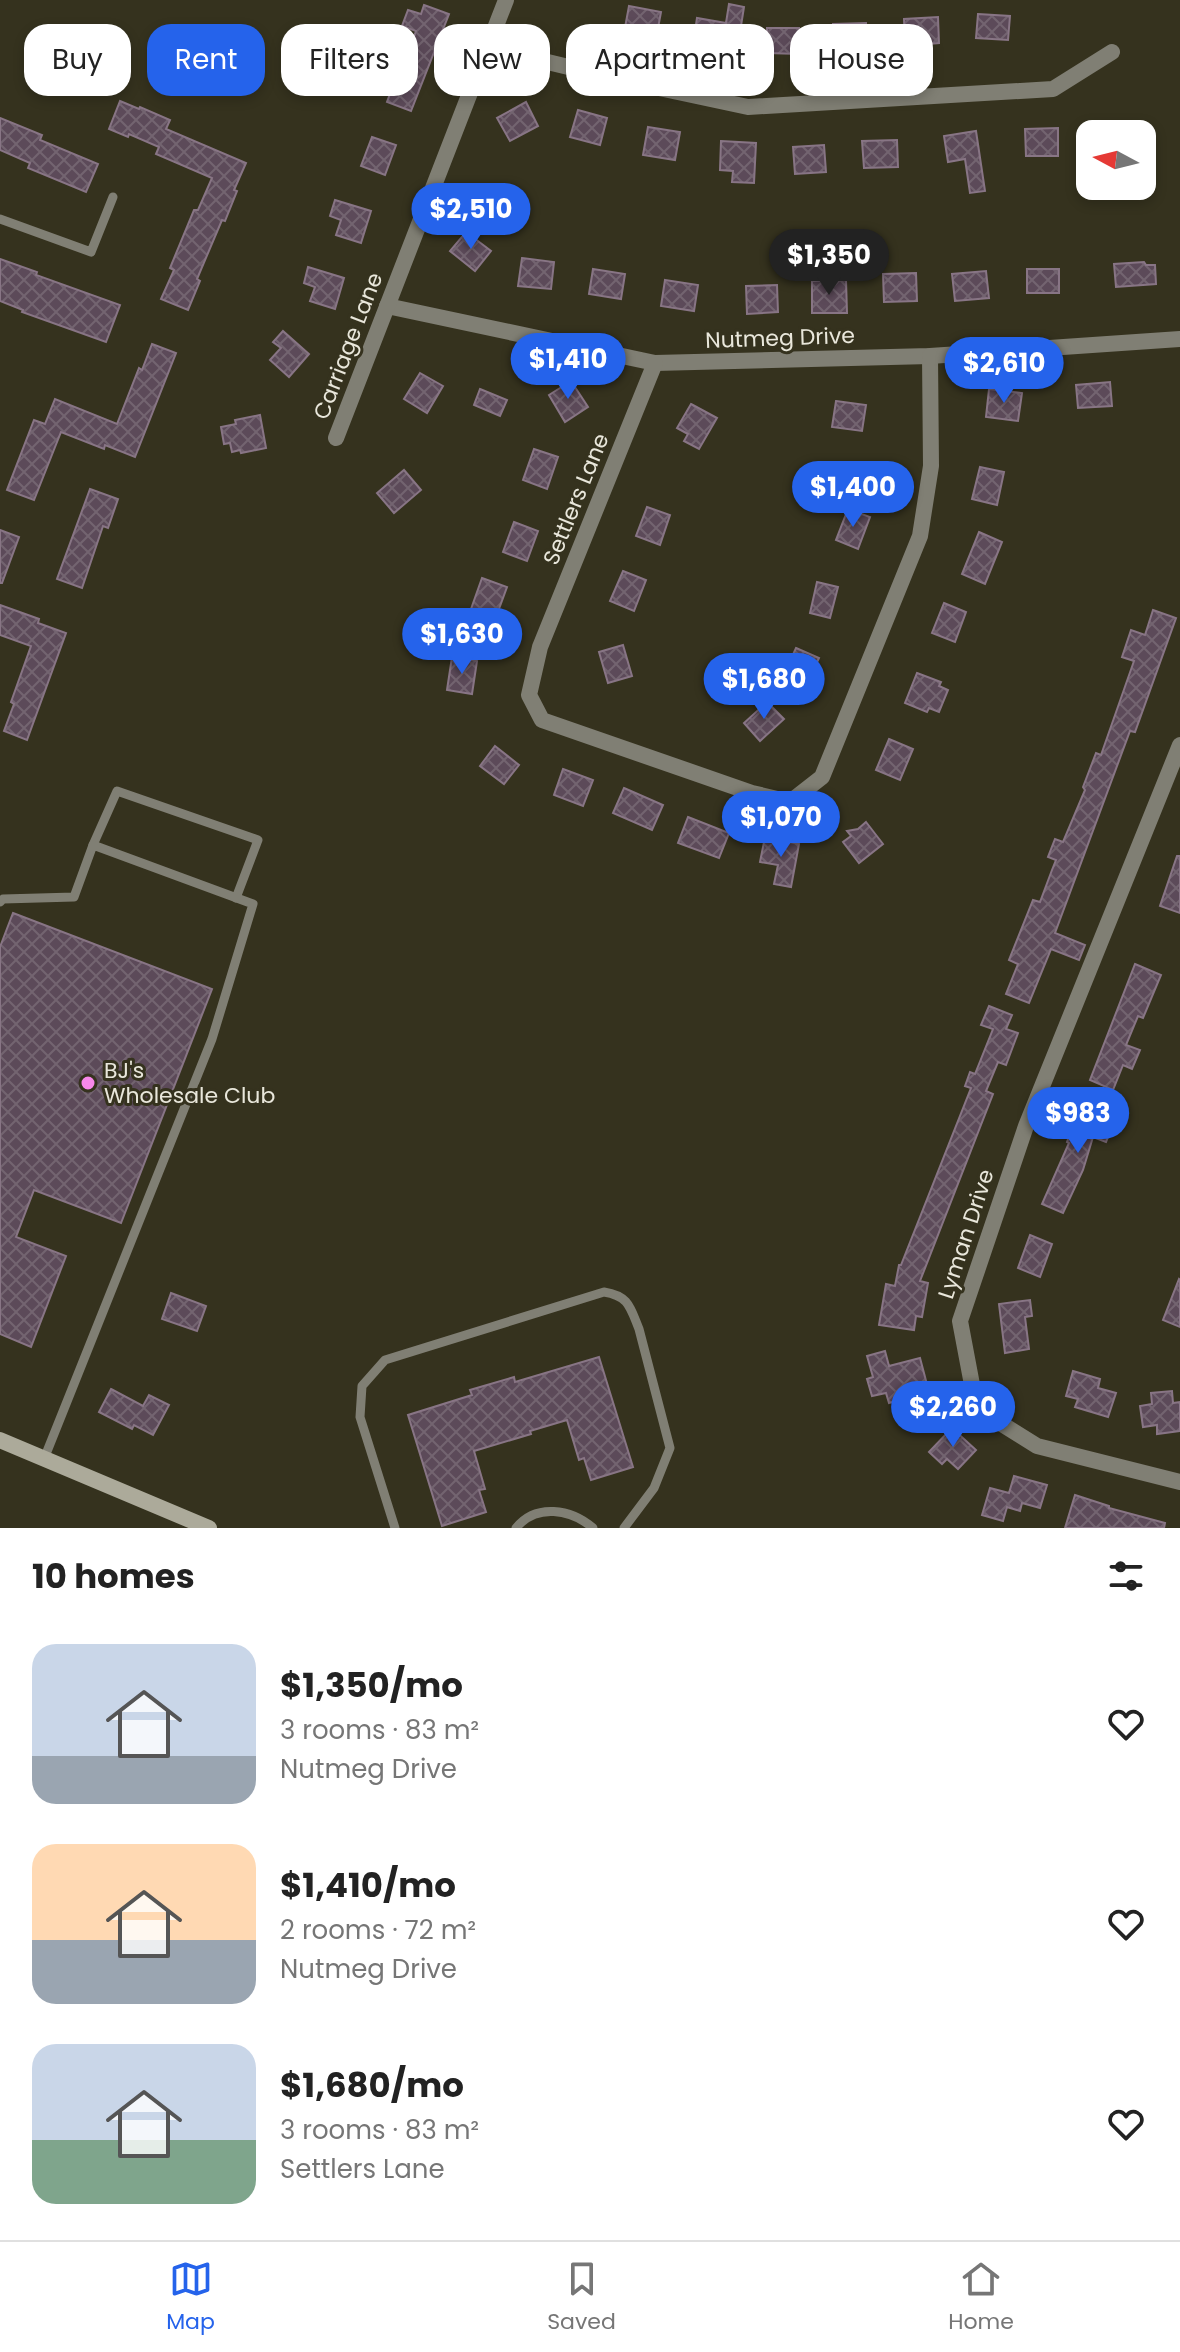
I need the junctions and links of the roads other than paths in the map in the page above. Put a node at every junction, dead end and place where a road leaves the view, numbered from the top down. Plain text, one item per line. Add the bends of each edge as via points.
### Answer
1 (506, 0) edge
2 (498, 24) edge
3 (1112, 52) dead end
4 (550, 63) edge
5 (470, 96) edge
6 (113, 197) dead end
7 (0, 219) edge
8 (387, 306) junction
9 (1180, 339) edge
10 (930, 356) junction
11 (655, 363) junction
12 (336, 438) dead end
13 (1180, 745) edge
14 (93, 845) junction
15 (236, 898) junction
16 (0, 902) edge
17 (0, 1440) edge
18 (44, 1459) junction
19 (1180, 1482) edge
20 (209, 1528) edge
21 (395, 1528) edge
22 (516, 1528) edge
23 (593, 1528) edge
24 (624, 1528) edge

1 - 2 street, Carriage Lane
3 - 4 street via 1053,89 748,107
5 - 8 street, Carriage Lane
6 - 7 lane via 91,252
8 - 11 street, Nutmeg Drive
8 - 12 street, Carriage Lane
9 - 10 street, Nutmeg Drive
10 - 11 street, Nutmeg Drive
10 - 11 street, Settlers Lane via 931,466 920,536 822,777 790,802 542,720 529,695 540,647
13 - 19 street, Lyman Drive via 1026,1126 960,1321 973,1390 997,1421 1037,1446
14 - 15 lane
14 - 15 lane via 117,791 258,840
14 - 16 lane via 74,897
15 - 18 lane via 253,904 212,1039
17 - 18 main road
18 - 20 main road
21 - 24 lane via 360,1417 362,1386 377,1369 385,1360 604,1292 625,1299 632,1311 670,1448 654,1488
22 - 23 lane via 546,1509 583,1519

